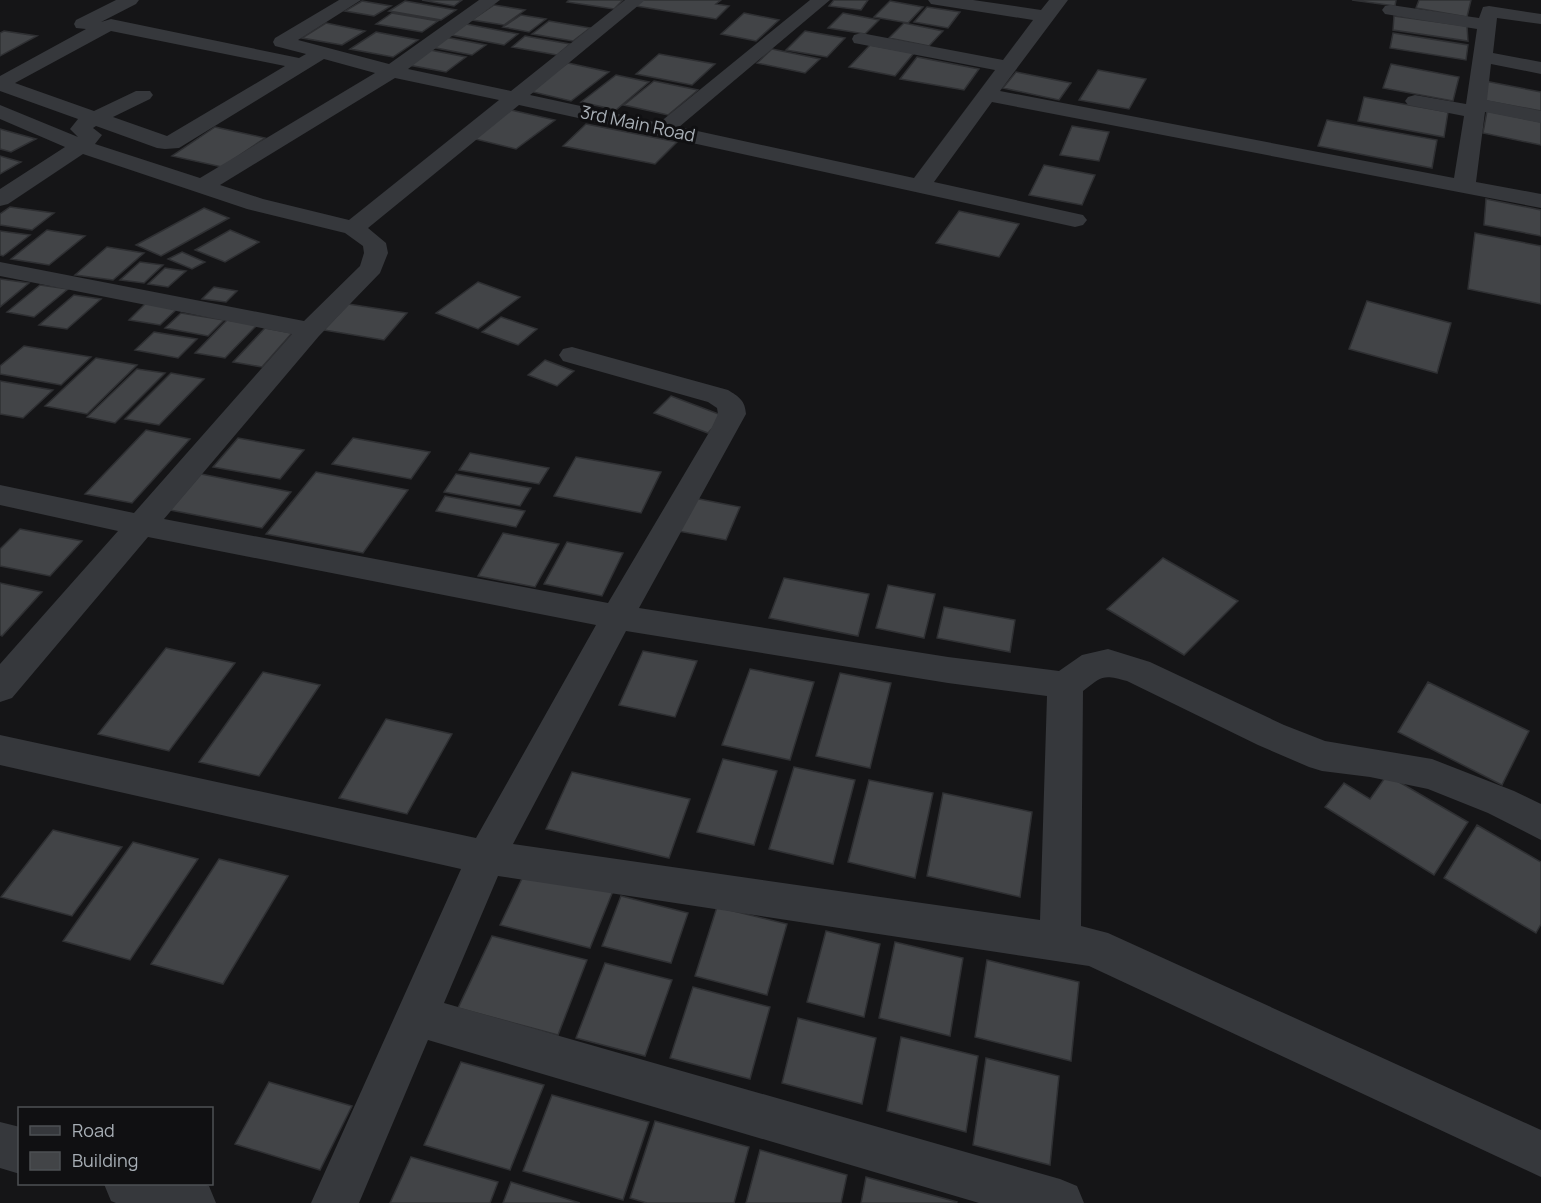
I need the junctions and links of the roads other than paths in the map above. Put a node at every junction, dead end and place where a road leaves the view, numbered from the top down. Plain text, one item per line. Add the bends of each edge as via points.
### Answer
1 (352, 0) edge
2 (491, 0) edge
3 (636, 0) edge
4 (821, 0) edge
5 (937, 0) edge
6 (1059, 0) edge
7 (122, 4) edge
8 (1390, 10) dead end
9 (1489, 12) edge
10 (1045, 16) junction
11 (1541, 19) edge
12 (861, 39) dead end
13 (282, 42) junction
14 (321, 52) junction
15 (1483, 57) junction
16 (301, 64) junction
17 (0, 67) edge
18 (1008, 67) junction
19 (1541, 68) edge
20 (392, 71) junction
21 (143, 94) dead end
22 (987, 95) junction
23 (518, 98) junction
24 (1415, 101) dead end
25 (1475, 108) junction
26 (0, 111) edge
27 (1541, 117) edge
28 (96, 118) junction
29 (664, 129) junction
30 (81, 146) junction
31 (203, 186) junction
32 (920, 186) junction
33 (1464, 187) junction
34 (2, 196) edge
35 (1541, 201) edge
36 (1075, 220) dead end
37 (353, 228) junction
38 (0, 269) edge
39 (310, 330) junction
40 (572, 355) dead end
41 (0, 495) edge
42 (141, 525) junction
43 (617, 618) junction
44 (1065, 685) junction
45 (0, 688) edge
46 (0, 750) edge
47 (1541, 823) edge
48 (486, 857) junction
49 (1060, 943) junction
50 (417, 1016) junction
51 (0, 1145) edge
52 (18, 1150) edge
53 (1541, 1154) edge
54 (131, 1185) edge
55 (192, 1203) edge
56 (335, 1203) edge
57 (1060, 1203) edge

1 - 13 street
2 - 20 street
3 - 23 street
4 - 29 street
5 - 10 street
6 - 10 street
7 - 13 street, 3rd Main Road
7 - 17 street
8 - 9 street
9 - 11 street
9 - 15 street
10 - 18 street
12 - 18 street
13 - 14 street, 3rd Main Road
14 - 16 street
14 - 20 street, 3rd Main Road
15 - 19 street
15 - 25 street
16 - 28 street via 171,143
16 - 28 street via 111,26 3,82 7,87
18 - 22 street
20 - 23 street, 3rd Main Road
20 - 31 street
21 - 28 street
22 - 32 street
22 - 33 street
23 - 29 street, 3rd Main Road
23 - 37 street
24 - 25 street
25 - 27 street
25 - 33 street
26 - 30 street
28 - 30 street via 81,129 91,135
29 - 32 street, 3rd Main Road
30 - 31 street
30 - 34 street
31 - 37 street via 255,204
32 - 36 street, 3rd Main Road
33 - 35 street
37 - 39 street via 374,243 375,261
38 - 39 street
39 - 42 street
40 - 43 street via 718,396 730,404 732,414
41 - 42 street
42 - 43 street
42 - 45 street
43 - 44 street
43 - 48 street
44 - 47 street via 1094,664 1108,662 1138,671 1322,756 1432,774
44 - 49 street
46 - 48 street
48 - 49 street
48 - 50 street
49 - 53 street via 1094,947
50 - 56 street
50 - 57 street
51 - 52 street
54 - 55 street

